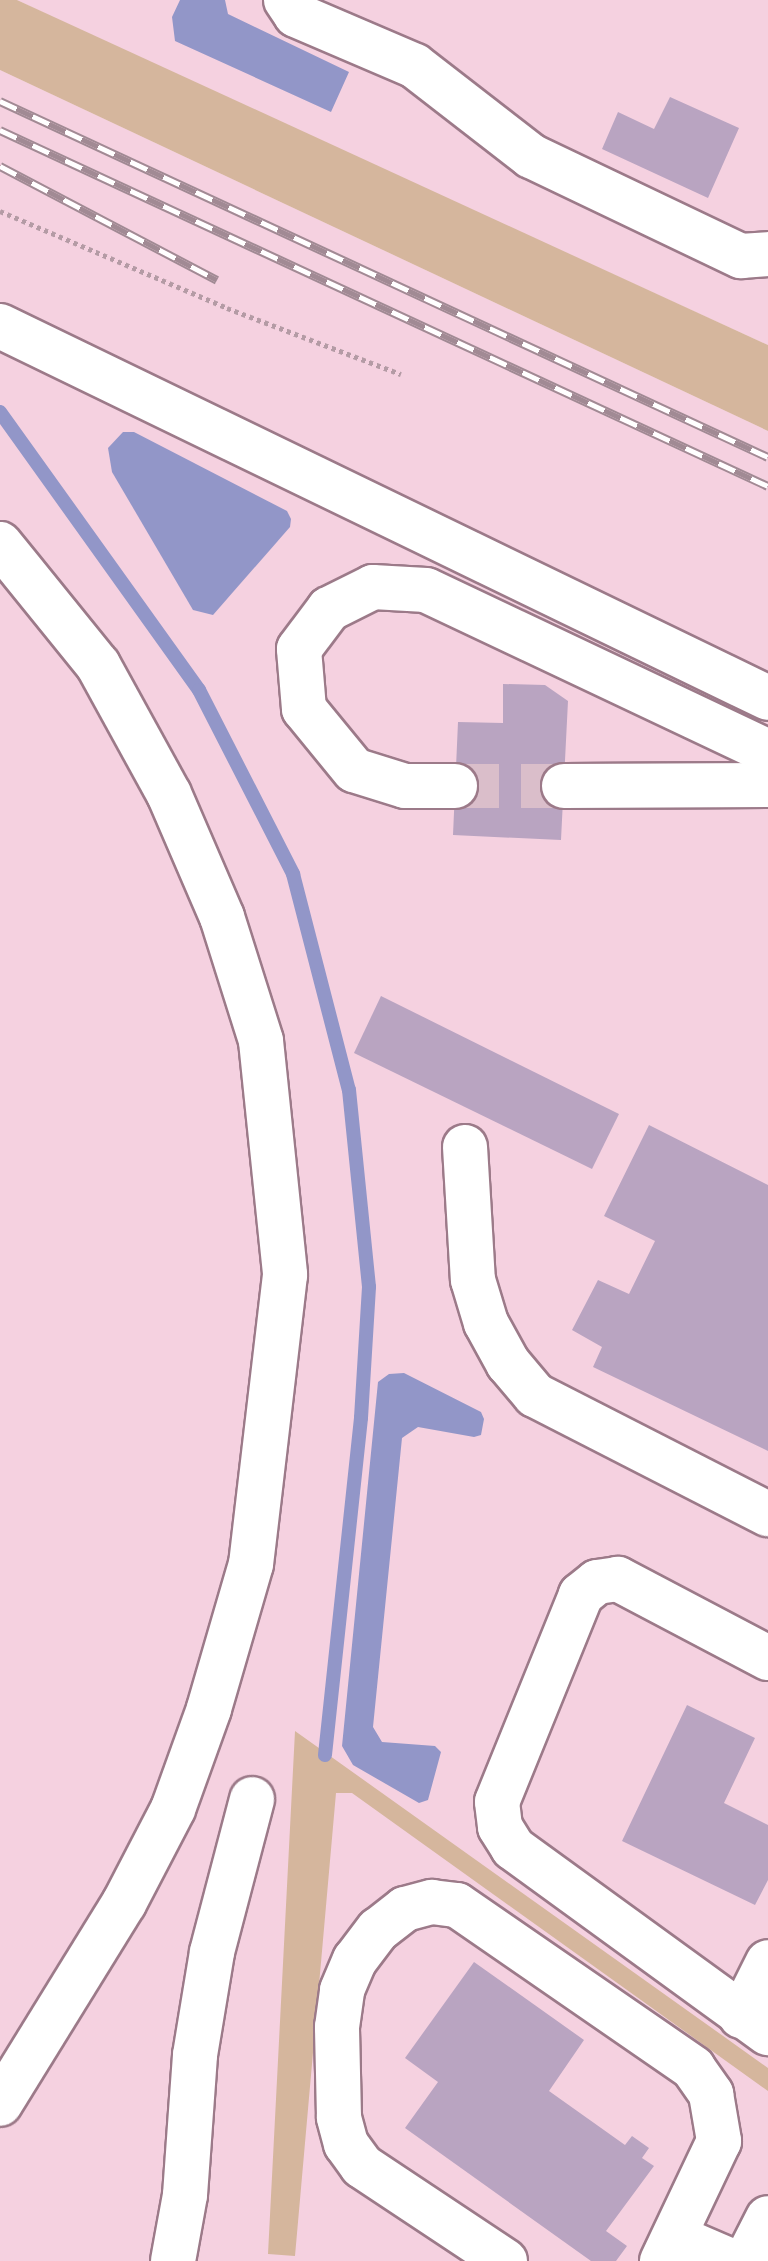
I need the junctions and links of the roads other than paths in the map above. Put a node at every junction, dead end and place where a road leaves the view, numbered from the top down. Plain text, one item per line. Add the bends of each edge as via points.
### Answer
1 (286, 0) edge
2 (768, 254) edge
3 (0, 326) edge
4 (0, 544) edge
5 (768, 698) edge
6 (768, 752) edge
7 (768, 785) edge
8 (455, 786) tunnel mouth
9 (564, 786) tunnel mouth
10 (465, 1147) dead end
11 (768, 1514) edge
12 (768, 1658) edge
13 (252, 1799) dead end
14 (768, 1962) edge
15 (755, 2025) edge
16 (0, 2104) edge
17 (768, 2218) edge
18 (669, 2249) edge
19 (173, 2261) edge
20 (505, 2261) edge
21 (731, 2261) edge
22 (746, 2261) edge

1 - 2 street via 296,15 415,66 531,156 741,256
3 - 5 street
4 - 16 street via 98,665 169,794 222,917 261,1041 285,1275 251,1564 209,1709 173,1809 131,1889
6 - 8 street via 426,590 373,587 329,609 299,649 304,709 354,770 405,786
7 - 9 street
10 - 11 street via 473,1280 486,1323 508,1363 535,1395
12 - 15 street via 618,1579 597,1582 581,1595 497,1802 500,1827 513,1848
13 - 19 street via 212,1952
14 - 15 street
17 - 22 street
18 - 20 street via 719,2141 711,2094 693,2068 457,1905 432,1902 405,1909 378,1930 355,1960 337,2027 339,2117 346,2144 362,2166
18 - 21 street

